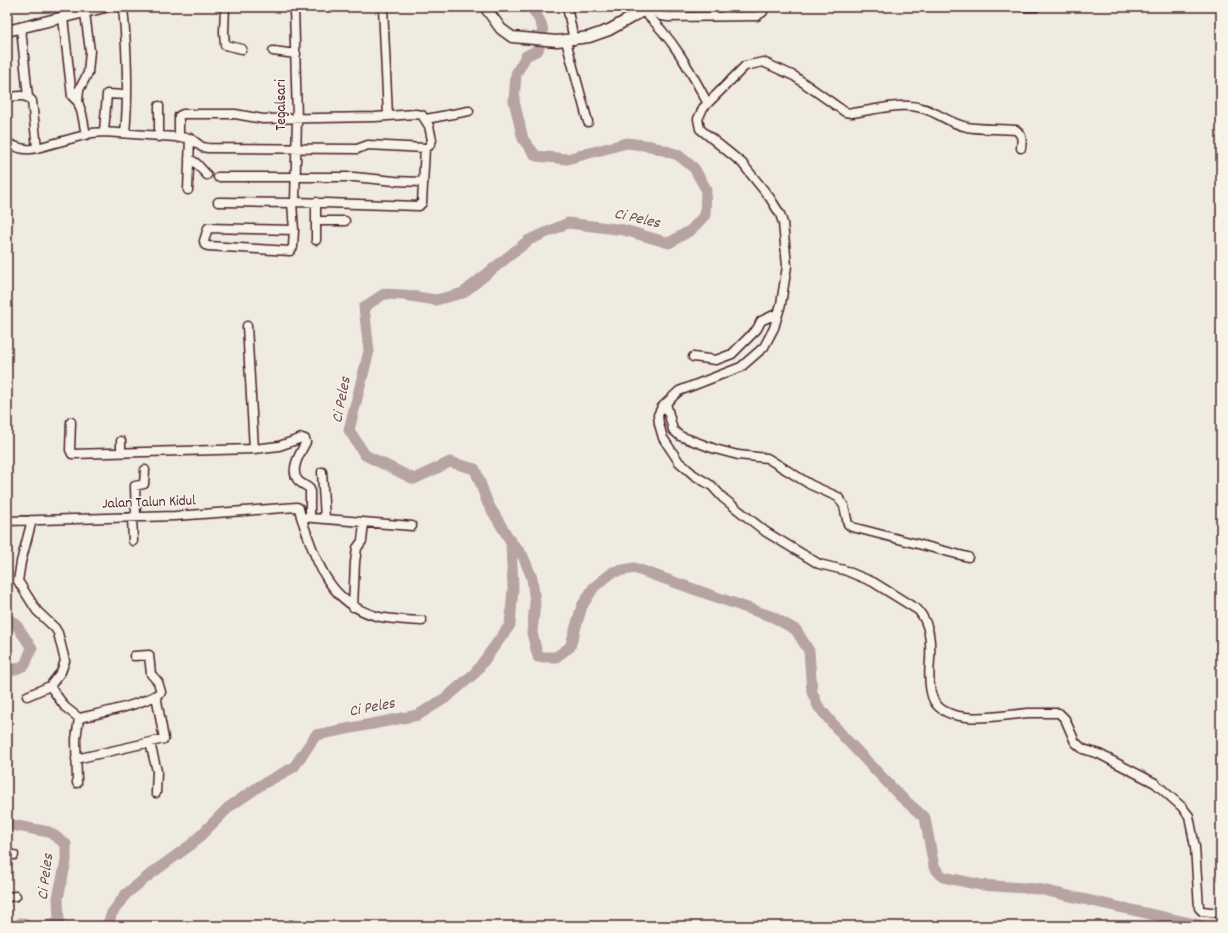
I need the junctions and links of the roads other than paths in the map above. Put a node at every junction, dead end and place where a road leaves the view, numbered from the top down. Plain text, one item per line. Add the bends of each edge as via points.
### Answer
1 (105, 7) edge
2 (123, 7) edge
3 (225, 7) edge
4 (294, 7) edge
5 (383, 7) edge
6 (485, 7) edge
7 (567, 7) edge
8 (734, 7) edge
9 (764, 7) edge
10 (1025, 7) edge
11 (1036, 7) edge
12 (648, 9) edge
13 (84, 13) junction
14 (724, 16) junction
15 (63, 18) junction
16 (21, 28) junction
17 (7, 31) edge
18 (566, 41) junction
19 (242, 49) dead end
20 (273, 51) dead end
21 (296, 54) junction
22 (127, 95) junction
23 (7, 97) edge
24 (28, 97) junction
25 (78, 102) junction
26 (707, 102) junction
27 (159, 106) dead end
28 (469, 111) dead end
29 (388, 116) junction
30 (297, 119) junction
31 (426, 119) junction
32 (588, 122) dead end
33 (104, 132) junction
34 (125, 133) junction
35 (86, 135) junction
36 (158, 137) junction
37 (179, 138) junction
38 (190, 138) junction
39 (7, 143) edge
40 (37, 148) junction
41 (295, 148) junction
42 (425, 148) junction
43 (1021, 148) dead end
44 (189, 159) junction
45 (207, 175) dead end
46 (294, 176) junction
47 (218, 177) dead end
48 (422, 182) junction
49 (188, 190) dead end
50 (218, 202) dead end
51 (294, 202) junction
52 (316, 202) junction
53 (316, 221) junction
54 (345, 221) dead end
55 (294, 230) junction
56 (316, 240) dead end
57 (778, 313) junction
58 (247, 326) dead end
59 (693, 358) dead end
60 (666, 403) junction
61 (71, 422) dead end
62 (121, 441) dead end
63 (254, 449) junction
64 (121, 452) junction
65 (145, 470) dead end
66 (322, 472) dead end
67 (134, 517) junction
68 (305, 517) junction
69 (325, 518) junction
70 (32, 520) junction
71 (7, 521) edge
72 (364, 523) junction
73 (412, 526) dead end
74 (133, 541) dead end
75 (968, 557) dead end
76 (353, 607) junction
77 (422, 621) dead end
78 (134, 656) dead end
79 (50, 686) junction
80 (156, 695) junction
81 (27, 696) dead end
82 (79, 718) junction
83 (150, 743) junction
84 (76, 759) junction
85 (77, 783) dead end
86 (156, 793) dead end
87 (1221, 913) edge

1 - 13 main road
2 - 22 street
3 - 19 street via 226,45
4 - 21 street, Tegalsari
5 - 29 street
6 - 18 main road via 512,37
7 - 18 street
8 - 14 street
9 - 14 street via 763,12 757,16
10 - 11 street
12 - 14 street via 668,17
12 - 18 main road via 609,30
12 - 26 street via 678,51
13 - 15 main road
13 - 25 street via 90,51 88,73 79,90
15 - 16 main road
15 - 25 street via 72,96
16 - 17 main road
16 - 24 street
18 - 32 street
20 - 21 street
21 - 30 street, Tegalsari
22 - 33 street via 107,94
22 - 34 street
23 - 24 street
24 - 40 street via 32,101
25 - 35 street
26 - 43 street via 746,66 767,63 794,76 845,112 914,106 926,109 951,123 969,128 1016,130 1021,134
26 - 57 street via 698,119 700,130 742,163 770,198 783,223 788,266
27 - 36 street
28 - 31 street
29 - 30 street
29 - 31 street via 415,114
30 - 37 street via 263,120 235,114 180,114
30 - 41 street, Tegalsari
31 - 42 street via 432,140
33 - 34 street
33 - 35 street
34 - 36 street
35 - 40 street
36 - 37 street
37 - 38 street
38 - 41 street via 202,147 208,148
38 - 44 street
39 - 40 street via 28,150
41 - 42 street via 357,148 368,145
41 - 46 street, Tegalsari
42 - 48 street
44 - 45 street
44 - 49 street
46 - 47 street
46 - 48 street
46 - 51 street, Tegalsari
48 - 52 street via 422,203 419,206
50 - 51 street
51 - 52 street
51 - 55 street, Tegalsari
52 - 53 street
53 - 54 street
53 - 56 street
55 - 55 street, Tegalsari via 208,228 204,241 208,246 290,251 293,247
57 - 59 street via 761,321 757,329 732,354 716,360
57 - 60 street via 774,328 764,347 755,356 741,367 679,390
58 - 63 street
60 - 75 street via 673,430 680,436 714,449 767,458 811,485 838,497 844,506 848,524 852,527
60 - 87 street via 658,414 663,438 679,462 694,475 712,486 723,498 781,542 819,564 844,570 874,582 924,616 930,637 930,681 934,700 945,711 980,718 1058,713 1065,718 1075,742 1083,749 1099,754 1155,783 1182,806 1189,816 1193,829 1199,908 1202,911
61 - 64 street via 72,454
62 - 64 street
63 - 64 street
63 - 68 street via 305,439 295,473 297,480 310,489
65 - 67 street via 144,484 135,486
66 - 69 street
67 - 68 street, Jalan Talun Kidul via 299,508
67 - 70 street, Jalan Talun Kidul
67 - 74 street
68 - 69 street
68 - 76 street via 322,570 331,586
69 - 72 street
70 - 71 street, Jalan Talun Kidul
70 - 79 street via 17,580 37,612 56,630 62,644 63,667
72 - 73 street
72 - 76 street via 362,541 355,562
76 - 77 street via 376,616
78 - 80 street via 150,656 151,674 161,690
79 - 81 street
79 - 82 street via 65,707
80 - 82 street
80 - 83 street via 164,738
82 - 84 street
83 - 84 street
83 - 86 street via 157,771
84 - 85 street

